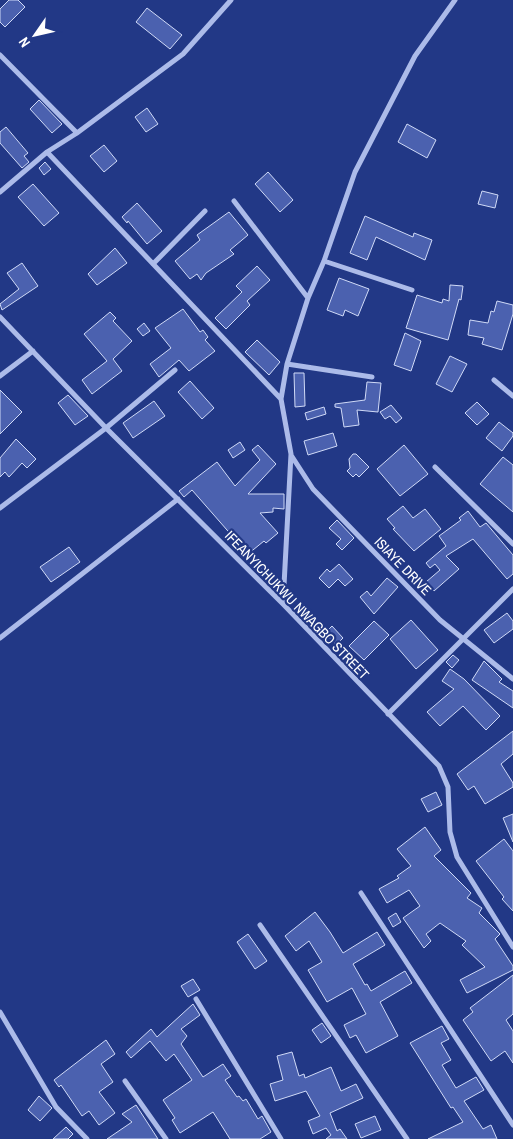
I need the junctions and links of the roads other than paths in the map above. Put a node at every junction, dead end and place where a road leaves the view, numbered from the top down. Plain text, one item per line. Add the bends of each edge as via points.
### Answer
1 (231, 0) edge
2 (455, 0) edge
3 (0, 55) edge
4 (77, 133) junction
5 (47, 152) junction
6 (0, 192) edge
7 (234, 201) dead end
8 (205, 211) dead end
9 (324, 262) junction
10 (153, 264) junction
11 (412, 290) dead end
12 (308, 298) junction
13 (0, 317) edge
14 (33, 351) junction
15 (287, 364) junction
16 (175, 370) dead end
17 (0, 376) edge
18 (372, 377) dead end
19 (494, 380) dead end
20 (513, 396) edge
21 (281, 399) junction
22 (106, 428) junction
23 (291, 454) junction
24 (435, 467) dead end
25 (178, 499) junction
26 (0, 508) edge
27 (513, 544) edge
28 (513, 589) edge
29 (283, 604) junction
30 (0, 638) edge
31 (462, 640) junction
32 (513, 679) edge
33 (388, 714) junction
34 (361, 893) dead end
35 (260, 925) dead end
36 (513, 947) edge
37 (196, 999) dead end
38 (0, 1012) edge
39 (125, 1081) dead end
40 (513, 1125) edge
41 (87, 1139) edge
42 (166, 1139) edge
43 (281, 1139) edge
44 (407, 1139) edge

1 - 4 street via 183,54
2 - 9 street via 415,56 354,172
3 - 4 street
4 - 5 street
5 - 6 street
5 - 10 street
7 - 12 street
8 - 10 street
9 - 11 street
9 - 12 street
10 - 21 street
12 - 15 street
13 - 14 street, IFEANYICHUKWU NWAGBO STREET
14 - 17 street
14 - 22 street, IFEANYICHUKWU NWAGBO STREET
15 - 18 street
15 - 21 street
16 - 22 street
19 - 20 street
21 - 23 street
22 - 25 street, IFEANYICHUKWU NWAGBO STREET
22 - 26 street
23 - 29 street
23 - 31 street, ISIAYE DRIVE via 313,489
24 - 27 street
25 - 29 street, IFEANYICHUKWU NWAGBO STREET
25 - 30 street
28 - 31 street
29 - 33 street, IFEANYICHUKWU NWAGBO STREET
31 - 32 street, ISIAYE DRIVE
31 - 33 street
33 - 36 street, IFEANYICHUKWU NWAGBO STREET via 439,766 448,787 450,832 457,857
34 - 40 street
35 - 44 street
37 - 43 street
38 - 41 street via 56,1106
39 - 42 street

